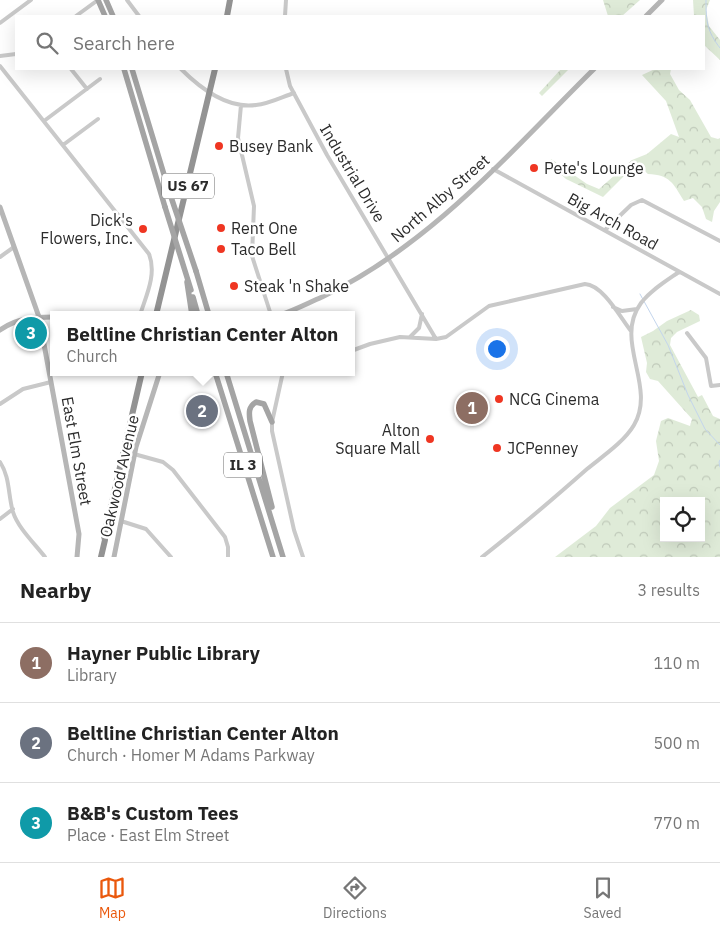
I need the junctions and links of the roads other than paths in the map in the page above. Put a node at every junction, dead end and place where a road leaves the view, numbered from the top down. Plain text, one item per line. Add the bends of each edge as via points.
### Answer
1 (31, 0) edge
2 (98, 0) edge
3 (106, 0) edge
4 (127, 0) edge
5 (230, 0) edge
6 (286, 0) edge
7 (662, 0) edge
8 (77, 15) edge
9 (105, 15) edge
10 (113, 15) edge
11 (138, 15) edge
12 (226, 15) edge
13 (285, 15) edge
14 (647, 15) edge
15 (0, 23) edge
16 (15, 54) edge
17 (0, 56) edge
18 (0, 66) edge
19 (72, 70) edge
20 (124, 70) edge
21 (132, 70) edge
22 (182, 70) edge
23 (214, 70) edge
24 (286, 70) edge
25 (593, 70) edge
26 (100, 80) dead end
27 (87, 89) junction
28 (209, 91) junction
29 (294, 93) junction
30 (240, 105) junction
31 (98, 119) dead end
32 (44, 121) junction
33 (63, 145) junction
34 (493, 169) junction
35 (0, 207) edge
36 (605, 230) junction
37 (720, 241) edge
38 (14, 247) junction
39 (0, 258) edge
40 (390, 259) junction
41 (679, 272) junction
42 (186, 273) junction
43 (720, 294) edge
44 (612, 307) junction
45 (637, 309) junction
46 (141, 311) edge
47 (157, 311) edge
48 (191, 311) edge
49 (197, 311) edge
50 (208, 311) edge
51 (269, 311) edge
52 (289, 311) edge
53 (422, 314) junction
54 (39, 317) junction
55 (50, 317) edge
56 (0, 330) edge
57 (631, 331) junction
58 (687, 333) dead end
59 (410, 336) junction
60 (436, 339) junction
61 (355, 350) edge
62 (50, 372) edge
63 (51, 376) edge
64 (141, 376) edge
65 (159, 376) edge
66 (216, 376) edge
67 (227, 376) edge
68 (282, 376) edge
69 (52, 382) junction
70 (720, 385) edge
71 (0, 404) edge
72 (272, 422) junction
73 (134, 454) junction
74 (0, 462) edge
75 (13, 509) junction
76 (0, 519) edge
77 (121, 521) junction
78 (104, 536) junction
79 (46, 557) edge
80 (77, 557) edge
81 (96, 557) edge
82 (101, 557) edge
83 (114, 557) edge
84 (170, 557) edge
85 (228, 557) edge
86 (273, 557) edge
87 (284, 557) edge
88 (303, 557) edge
89 (482, 557) edge

1 - 15 street
2 - 8 street
2 - 9 main road
3 - 10 main road
4 - 11 street
5 - 12 highway
6 - 13 street
7 - 14 street
16 - 17 street
18 - 32 street
19 - 27 street
20 - 42 main road, bridge
21 - 50 main road, bridge
22 - 28 street
23 - 28 highway, US 67
24 - 29 street, Industrial Drive
25 - 34 street, North Alby Street
26 - 27 street
27 - 32 street
28 - 30 street via 227,102
28 - 47 highway, US 67
29 - 30 street via 262,104
29 - 40 street, Industrial Drive via 326,154
30 - 51 street via 238,138 254,206 252,256
31 - 33 street
32 - 33 street
33 - 46 street via 149,254 151,277
34 - 36 street, Big Arch Road
34 - 40 street, North Alby Street via 439,220
35 - 38 street, East Elm Street
36 - 37 street via 631,204 642,200
36 - 41 street, Big Arch Road
38 - 39 street
38 - 54 street, East Elm Street
40 - 52 street, North Alby Street via 334,291
40 - 53 street, Industrial Drive
41 - 43 street, Big Arch Road
41 - 45 street via 647,296
42 - 48 main road
42 - 49 main road, bridge
44 - 45 street via 622,311
44 - 57 street
44 - 60 street via 595,287 578,284 489,306 450,335
45 - 57 street
53 - 59 street via 419,328
53 - 60 street, Industrial Drive
54 - 55 street
54 - 56 street via 17,320
54 - 62 street, East Elm Street
57 - 89 street via 641,394 640,410 634,425 612,448
58 - 70 street via 706,358 711,386
59 - 60 street
59 - 61 street
63 - 69 street, East Elm Street
64 - 78 highway
65 - 73 street, Oakwood Avenue
66 - 86 main road, IL 3
67 - 87 main road, IL 3
68 - 72 street
69 - 71 street via 23,389
69 - 80 street, East Elm Street via 79,534
72 - 87 main road via 264,404 256,402 251,406 250,421
72 - 88 street
73 - 77 street, Oakwood Avenue
73 - 85 street via 163,462 173,470 225,537
74 - 75 street
75 - 76 street
75 - 79 street via 23,528
77 - 83 street, Oakwood Avenue
77 - 84 street via 146,529
78 - 81 highway
78 - 82 highway

